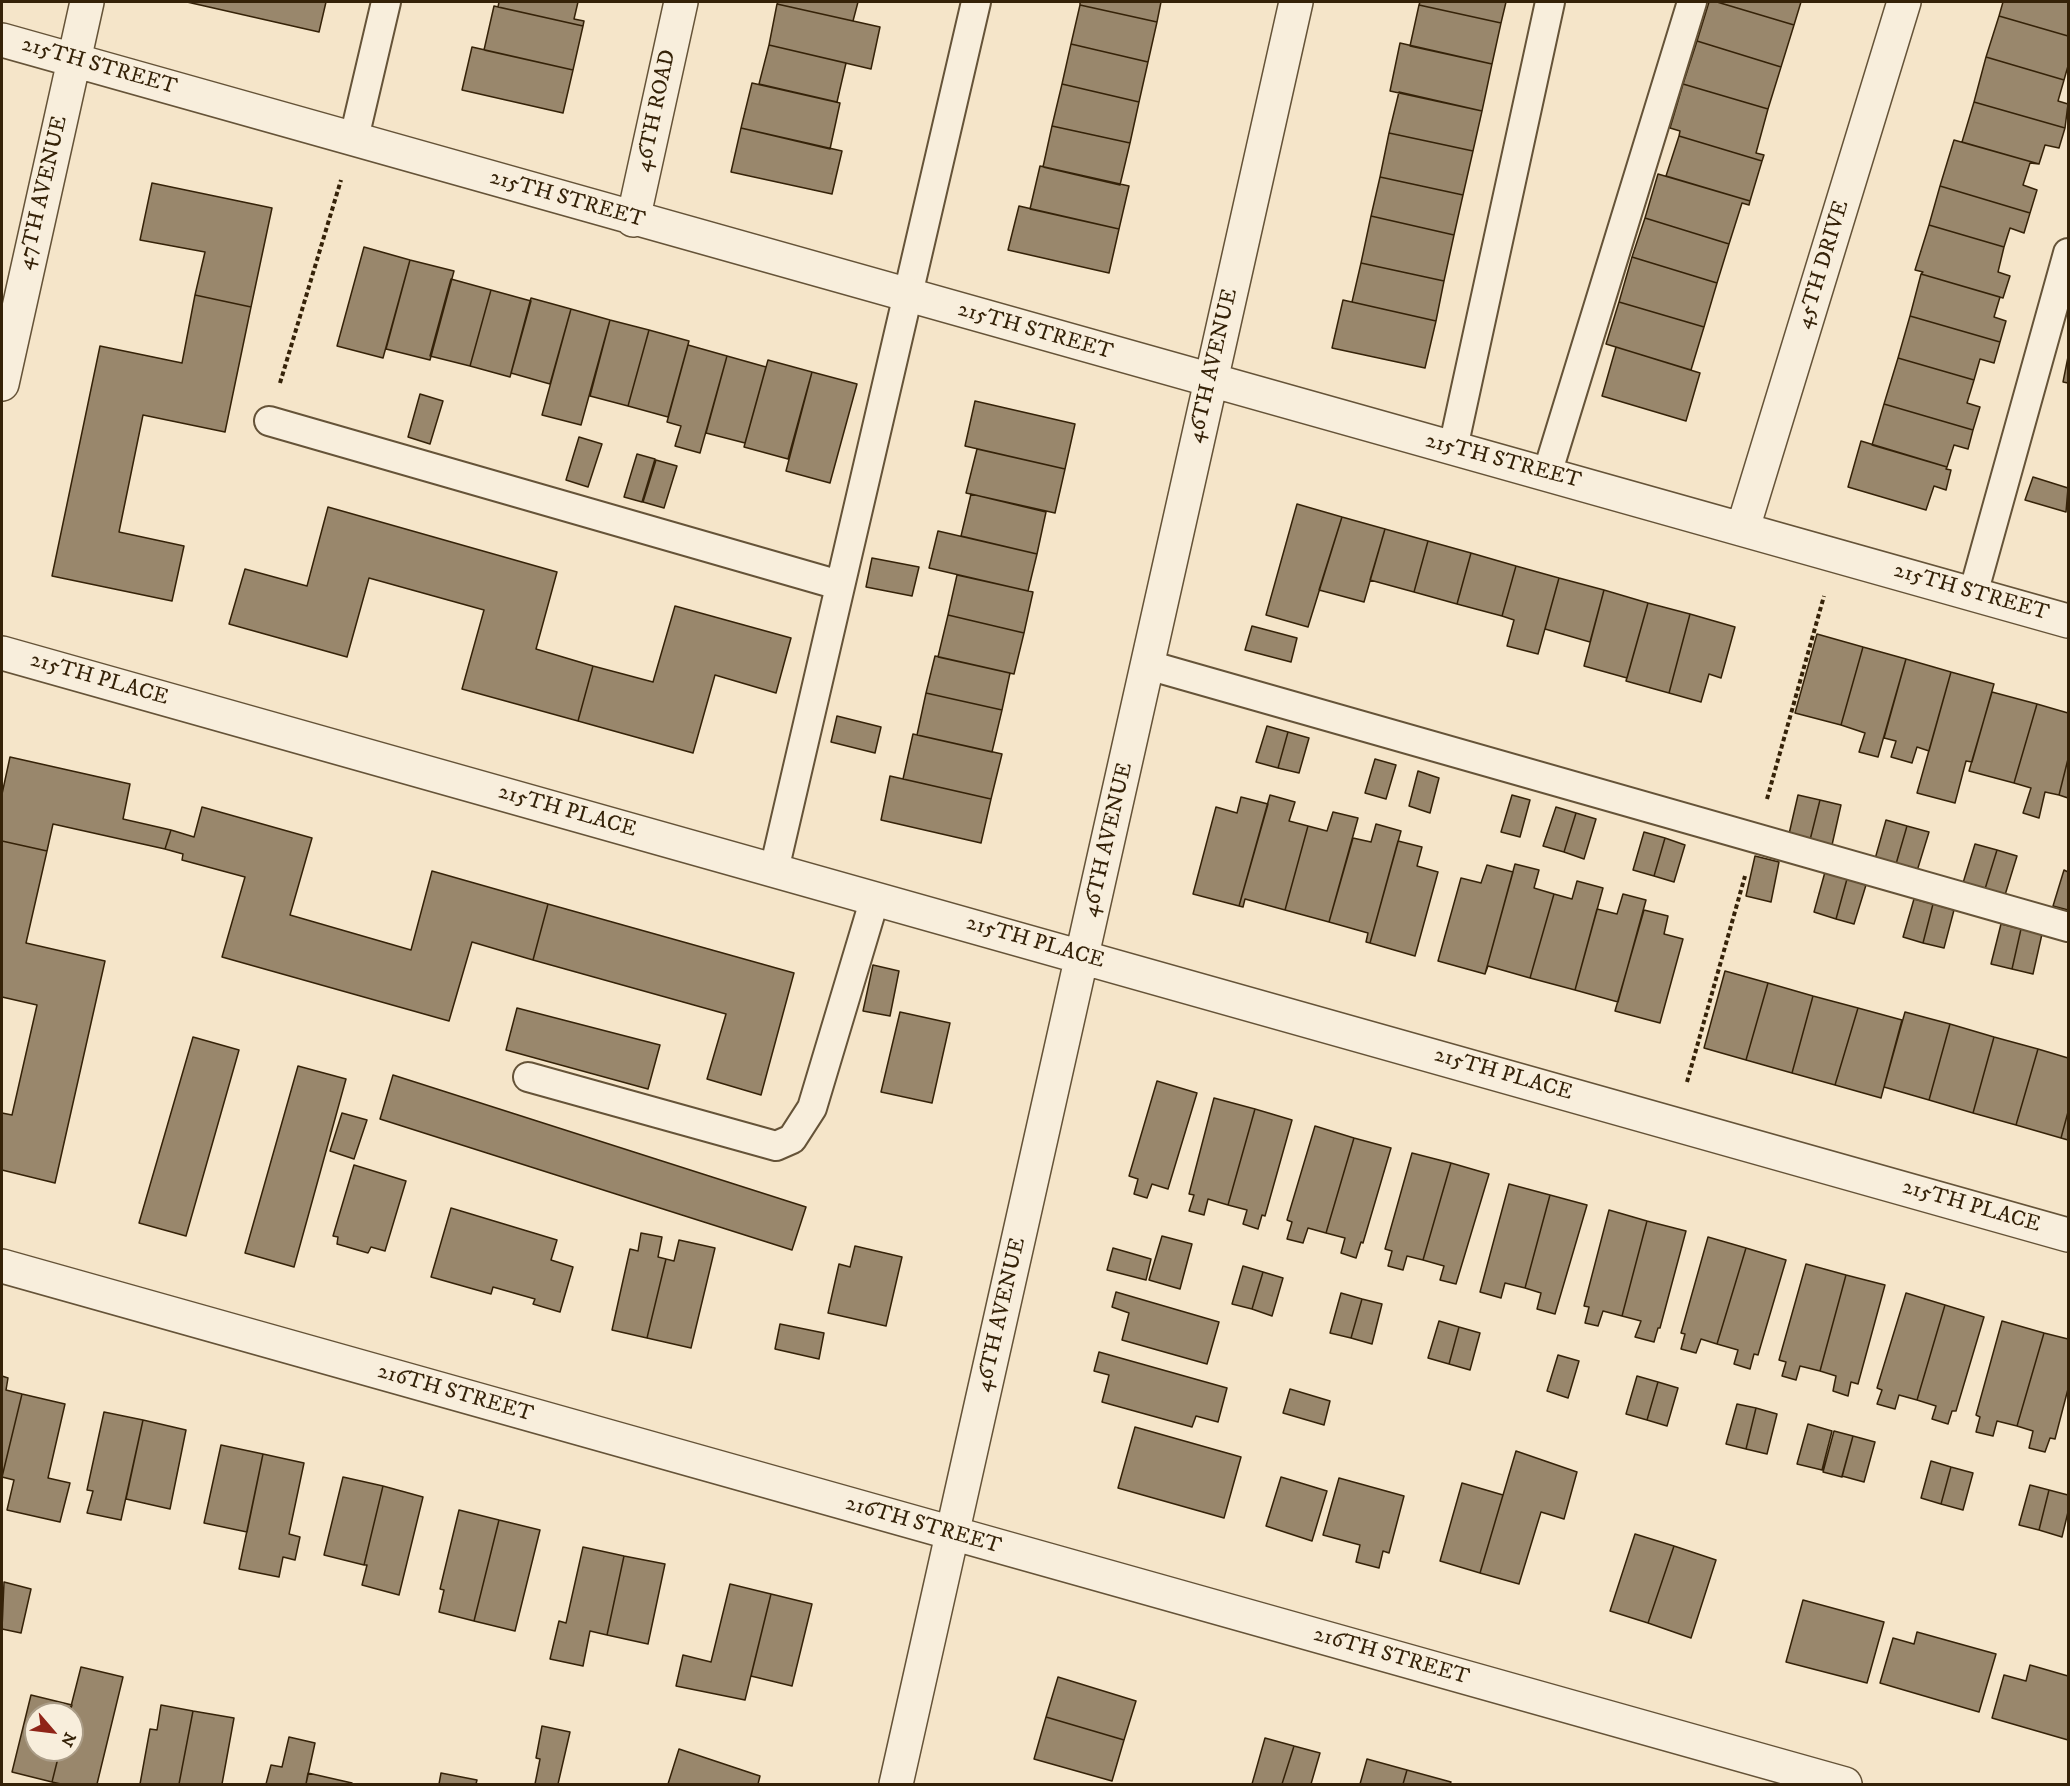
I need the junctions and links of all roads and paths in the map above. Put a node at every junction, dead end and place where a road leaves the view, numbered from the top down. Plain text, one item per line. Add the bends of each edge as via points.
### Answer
1 (87, 2) edge
2 (386, 2) edge
3 (681, 2) edge
4 (976, 2) edge
5 (1296, 2) edge
6 (1550, 2) edge
7 (1692, 2) edge
8 (1904, 2) edge
9 (2, 40) edge
10 (74, 60) junction
11 (354, 138) junction
12 (633, 220) junction
13 (2068, 253) edge
14 (907, 296) junction
15 (1210, 381) junction
16 (2, 384) edge
17 (269, 421) joint
18 (1453, 448) junction
19 (1547, 474) junction
20 (1743, 528) junction
21 (839, 585) junction
22 (1973, 594) junction
23 (2068, 621) edge
24 (2, 653) edge
25 (1148, 665) junction
26 (774, 870) junction
27 (876, 898) junction
28 (2068, 927) edge
29 (1083, 956) junction
30 (528, 1077) dead end
31 (2068, 1235) edge
32 (2, 1266) edge
33 (953, 1534) junction
34 (896, 1785) edge
35 (1845, 1785) edge

1 - 10 street, 47TH AVENUE
2 - 11 lane
3 - 12 street, 46TH ROAD
4 - 14 lane
5 - 15 street, 46TH AVENUE
6 - 18 lane
7 - 19 lane
8 - 20 street, 45TH DRIVE
9 - 10 street, 215TH STREET
10 - 11 street, 215TH STREET
10 - 16 street, 47TH AVENUE
11 - 12 street, 215TH STREET
11 - 17 path
12 - 14 street, 215TH STREET
13 - 22 lane
14 - 15 street, 215TH STREET
14 - 21 lane
15 - 18 street, 215TH STREET
15 - 25 street, 46TH AVENUE
17 - 21 lane
18 - 19 street, 215TH STREET
19 - 20 street, 215TH STREET
20 - 22 street, 215TH STREET
21 - 26 lane
22 - 23 street, 215TH STREET
24 - 26 street, 215TH PLACE
25 - 28 lane
25 - 29 street, 46TH AVENUE
26 - 27 street, 215TH PLACE
27 - 29 street, 215TH PLACE
27 - 30 lane via 812,1108 792,1139 776,1146
29 - 31 street, 215TH PLACE
29 - 33 street, 46TH AVENUE
32 - 33 street, 216TH STREET
33 - 34 street, 46TH AVENUE
33 - 35 street, 216TH STREET

